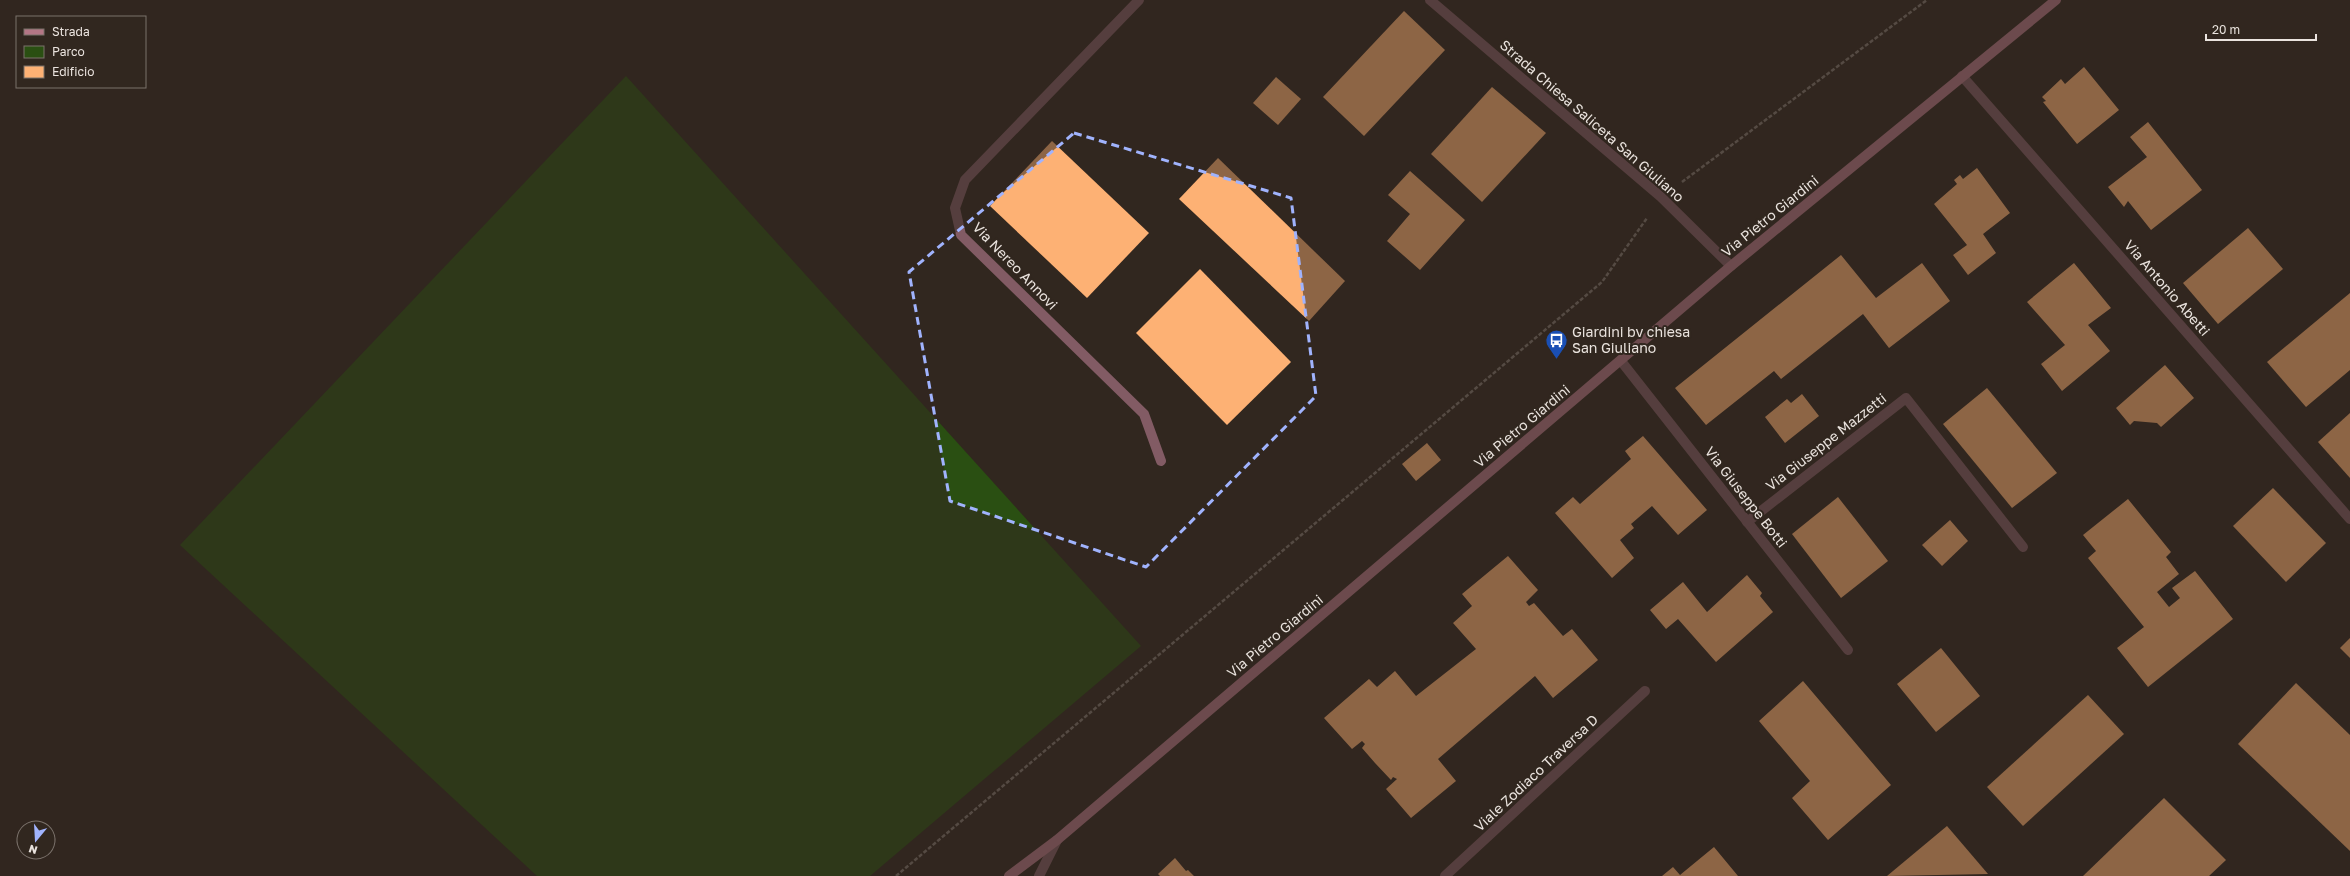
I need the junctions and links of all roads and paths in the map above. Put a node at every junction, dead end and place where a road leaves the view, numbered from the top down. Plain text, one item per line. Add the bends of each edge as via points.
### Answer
1 (1139, 0) edge
2 (1430, 0) edge
3 (1927, 0) edge
4 (2056, 0) edge
5 (1962, 76) junction
6 (1661, 197) junction
7 (1731, 266) junction
8 (1621, 361) junction
9 (1161, 461) dead end
10 (2350, 519) edge
11 (1747, 522) junction
12 (2023, 547) dead end
13 (1848, 650) dead end
14 (1645, 691) dead end
15 (1057, 840) junction
16 (896, 876) edge
17 (1009, 876) edge
18 (1039, 876) edge
19 (1445, 876) edge

1 - 9 street, Via Nereo Annovi via 965,180 955,208 961,235 1144,414
2 - 6 street, Strada Chiesa Saliceta San Giuliano
3 - 6 path
4 - 5 main road, Via Pietro Giardini
5 - 7 main road, Via Pietro Giardini
5 - 10 street, Via Antonio Abetti
6 - 7 street, Strada Chiesa Saliceta San Giuliano
6 - 16 path via 1602,282
7 - 8 main road, Via Pietro Giardini
8 - 11 street, Via Giuseppe Botti
8 - 15 main road, Via Pietro Giardini
11 - 12 street, Via Giuseppe Mazzetti via 1906,398
11 - 13 street, Via Giuseppe Botti
14 - 19 street, Viale Zodiaco Traversa D
15 - 17 main road, Via Pietro Giardini
15 - 18 street

